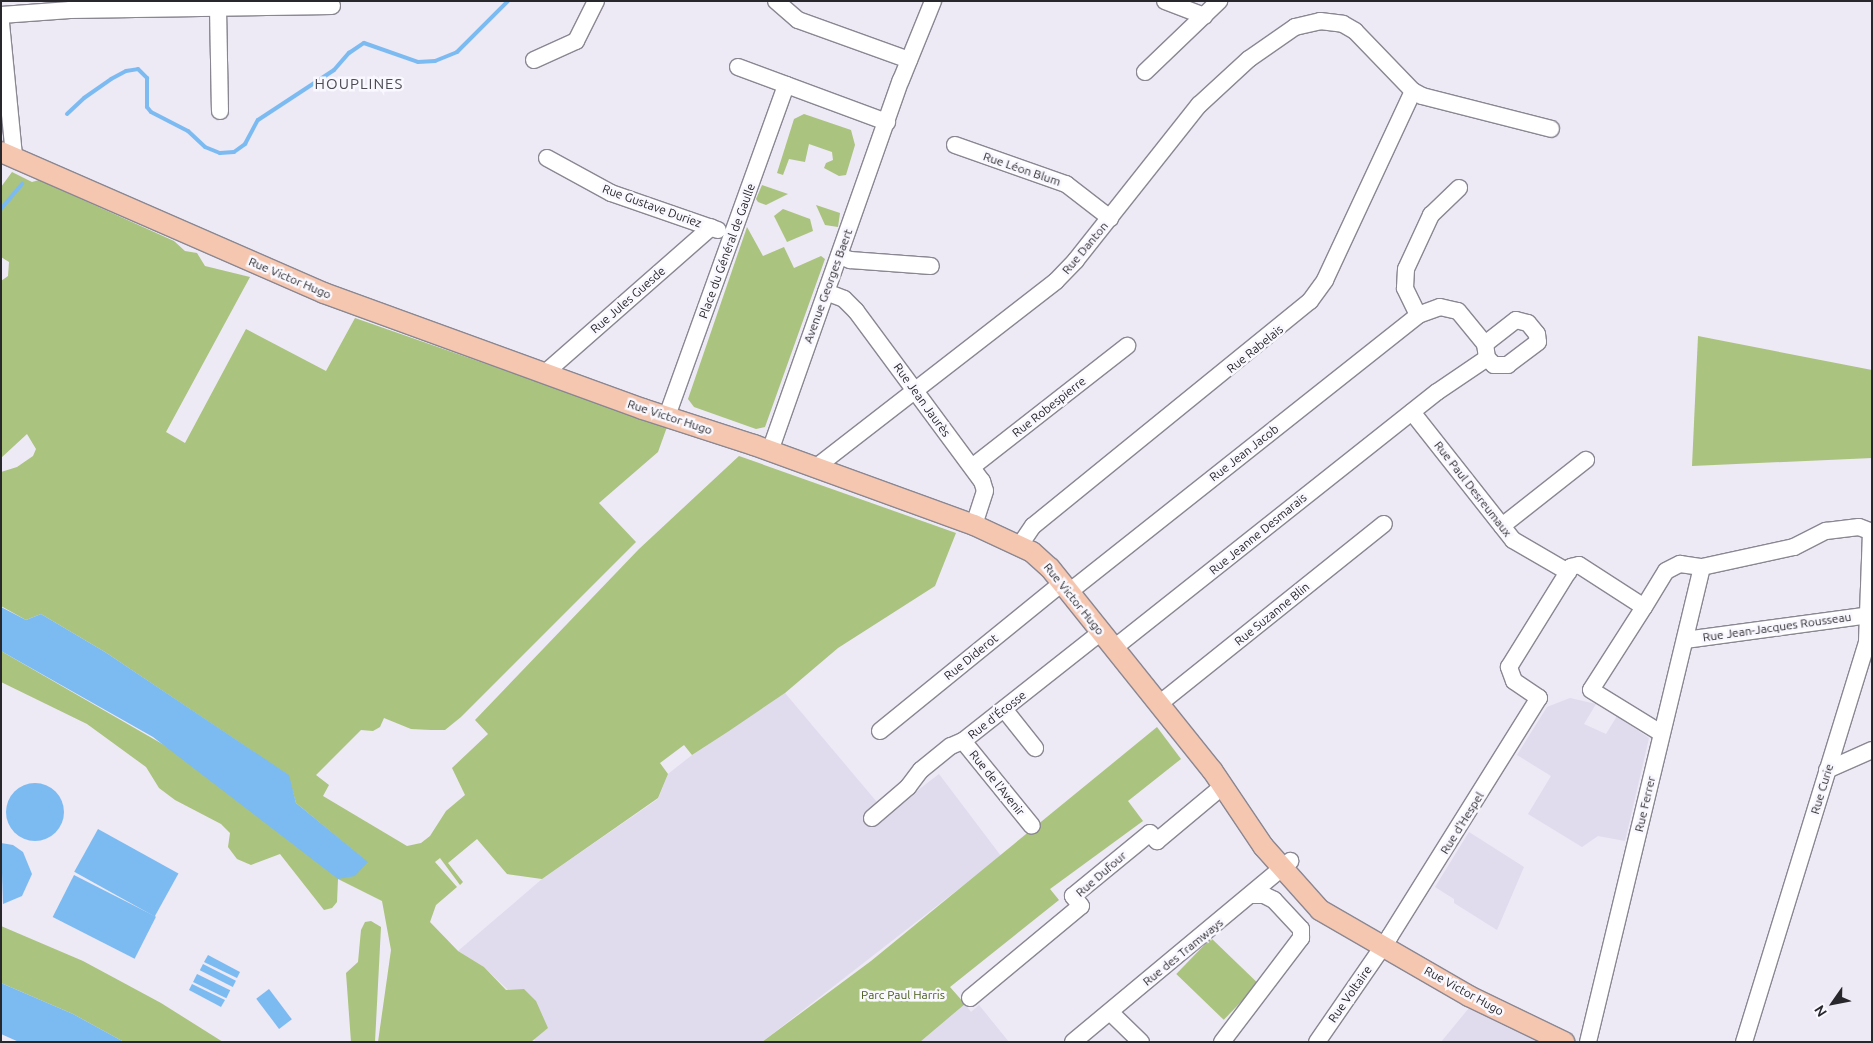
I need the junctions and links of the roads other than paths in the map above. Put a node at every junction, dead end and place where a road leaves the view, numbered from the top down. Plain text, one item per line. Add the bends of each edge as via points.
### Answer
1 (596, 1) edge
2 (776, 1) edge
3 (934, 1) edge
4 (1165, 1) edge
5 (1219, 1) edge
6 (332, 6) dead end
7 (218, 8) junction
8 (1, 15) edge
9 (1204, 16) junction
10 (1, 22) edge
11 (534, 60) dead end
12 (909, 60) junction
13 (738, 68) dead end
14 (1145, 72) dead end
15 (786, 85) junction
16 (1413, 90) junction
17 (220, 111) dead end
18 (887, 122) junction
19 (1551, 130) dead end
20 (955, 145) dead end
21 (8, 154) edge
22 (547, 158) dead end
23 (1459, 188) dead end
24 (1110, 218) junction
25 (711, 227) junction
26 (732, 234) junction
27 (839, 256) junction
28 (931, 266) dead end
29 (826, 292) junction
30 (1418, 315) junction
31 (1126, 346) dead end
32 (544, 372) junction
33 (916, 390) junction
34 (668, 416) junction
35 (1407, 416) junction
36 (770, 450) junction
37 (1586, 460) dead end
38 (972, 467) junction
39 (815, 468) junction
40 (1384, 524) dead end
41 (974, 525) junction
42 (1502, 526) junction
43 (1872, 532) edge
44 (1020, 545) junction
45 (1702, 567) junction
46 (1568, 572) junction
47 (1066, 587) junction
48 (1644, 607) junction
49 (1869, 614) junction
50 (1101, 632) junction
51 (1685, 640) junction
52 (1114, 648) junction
53 (1159, 704) junction
54 (1004, 709) junction
55 (880, 731) dead end
56 (1661, 732) junction
57 (963, 741) junction
58 (1035, 748) dead end
59 (1872, 750) edge
60 (1828, 770) junction
61 (1223, 786) junction
62 (872, 818) dead end
63 (1032, 826) dead end
64 (1286, 865) junction
65 (1252, 895) junction
66 (1375, 942) junction
67 (970, 998) dead end
68 (1110, 1012) junction
69 (1074, 1042) edge
70 (1141, 1042) edge
71 (1222, 1042) edge
72 (1317, 1042) edge
73 (1564, 1042) edge
74 (1588, 1042) edge
75 (1744, 1042) edge

1 - 11 street via 576,41
2 - 12 street via 798,20
3 - 12 street, Avenue Georges Baert
4 - 9 street
5 - 9 street
6 - 7 street
7 - 8 street via 70,10
7 - 17 street
9 - 14 street
10 - 21 street
12 - 18 street, Avenue Georges Baert
13 - 15 street
15 - 18 street
15 - 26 street, Place du Général de Gaulle
16 - 19 street via 1429,98
16 - 24 street, Rue Danton via 1355,31 1337,22 1320,21 1295,27 1239,68 1199,105
16 - 44 street, Rue Rabelais via 1325,280 1310,301 1033,526
18 - 27 street, Avenue Georges Baert
20 - 24 street, Rue Léon Blum via 1066,184
21 - 32 main road, Rue Victor Hugo via 309,287
22 - 25 street, Rue Gustave Duriez via 611,192
23 - 30 street via 1431,215 1406,269 1405,288
24 - 33 street, Rue Danton via 1056,281
25 - 26 street, Rue Gustave Duriez
25 - 32 street, Rue Jules Guesde
26 - 34 street, Place du Général de Gaulle
27 - 28 street via 850,260
27 - 29 street, Avenue Georges Baert
29 - 33 street, Rue Jean Jaurès via 850,304
29 - 36 street, Avenue Georges Baert
30 - 35 street, Rue Jeanne Desmarais via 1440,307 1458,311 1486,351
30 - 47 street, Rue Jean Jacob
31 - 38 street, Rue Robespierre
32 - 34 main road, Rue Victor Hugo
33 - 38 street, Rue Jean Jaurès
33 - 39 street, Rue Danton
34 - 36 main road, Rue Victor Hugo
35 - 42 street, Rue Paul Desreumaux
35 - 52 street, Rue Jeanne Desmarais
36 - 39 main road, Rue Victor Hugo
37 - 42 street
38 - 41 street, Rue Jean Jaurès via 985,491
39 - 41 main road, Rue Victor Hugo
40 - 53 street, Rue Suzanne Blin
41 - 44 main road, Rue Victor Hugo
42 - 46 street, Rue Paul Desreumaux via 1515,542
43 - 45 street via 1859,527 1826,531 1794,547
43 - 49 street, Rue Curie
44 - 47 main road, Rue Victor Hugo via 1044,561
45 - 48 street via 1680,564 1666,571
45 - 51 street, Rue Ferrer
46 - 48 street via 1578,565
46 - 66 street, Rue d'Hespel via 1509,667 1514,681 1540,698
47 - 50 main road, Rue Victor Hugo
47 - 55 street, Rue Diderot
48 - 56 street via 1591,690
49 - 51 street, Rue Jean-Jacques Rousseau
49 - 60 street, Rue Curie via 1867,641
50 - 52 main road, Rue Victor Hugo
50 - 54 street, Rue d'Écosse
51 - 56 street, Rue Ferrer
52 - 53 main road, Rue Victor Hugo
53 - 61 main road, Rue Victor Hugo
54 - 57 street, Rue d'Écosse
54 - 58 street
56 - 74 street, Rue Ferrer
57 - 62 street, Rue d'Écosse via 951,746 921,770 908,787
57 - 63 street, Rue de l'Avenir
59 - 60 street
60 - 75 street, Rue Curie
61 - 64 main road, Rue Victor Hugo via 1241,811 1268,835
61 - 67 street, Rue Dufour via 1157,841 1150,833 1073,896 1081,906
64 - 65 street, Rue des Tramways
64 - 66 main road, Rue Victor Hugo
65 - 68 street, Rue des Tramways
65 - 71 street via 1264,894 1274,900 1301,930 1300,938
66 - 72 street, Rue Voltaire
66 - 73 main road, Rue Victor Hugo via 1469,996
68 - 69 street, Rue des Tramways
68 - 70 street

